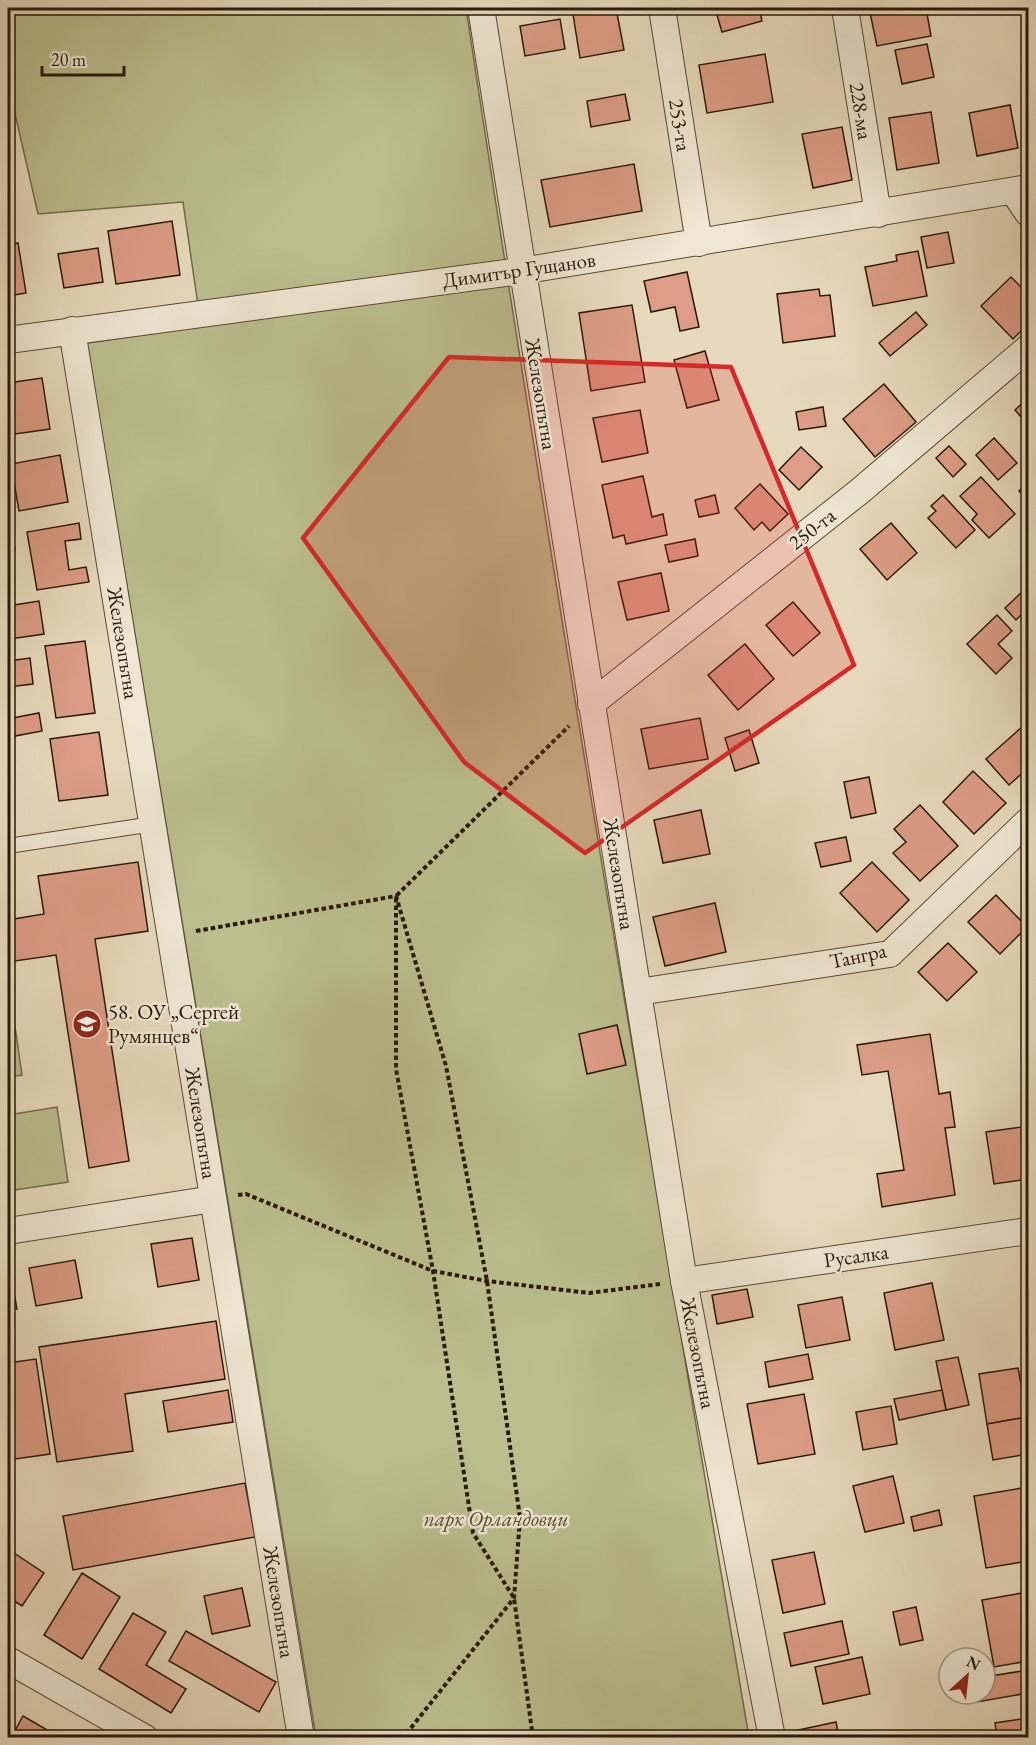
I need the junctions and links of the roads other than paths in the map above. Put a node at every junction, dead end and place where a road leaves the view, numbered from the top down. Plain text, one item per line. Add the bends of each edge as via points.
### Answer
1 (481, 8) edge
2 (662, 8) edge
3 (845, 8) edge
4 (1021, 189) edge
5 (1029, 213) edge
6 (878, 214) junction
7 (699, 243) junction
8 (521, 271) junction
9 (72, 330) junction
10 (8, 340) edge
11 (1029, 348) edge
12 (591, 704) junction
13 (1029, 821) edge
14 (153, 824) junction
15 (8, 846) edge
16 (638, 992) junction
17 (213, 1199) junction
18 (8, 1231) edge
19 (1029, 1231) edge
20 (684, 1281) junction
21 (8, 1660) edge
22 (145, 1737) edge
23 (301, 1737) edge
24 (772, 1737) edge

1 - 8 street, Железопътна
2 - 7 street, 253-та
3 - 6 street, 228-ма
4 - 5 street
4 - 6 street, Димитър Гущанов
6 - 7 street, Димитър Гущанов
7 - 8 street, Димитър Гущанов
8 - 9 street, Димитър Гущанов
8 - 12 street, Железопътна
9 - 10 street, Димитър Гущанов
9 - 14 street, Железопътна
11 - 12 street, 250-та via 860,491
12 - 16 street, Железопътна
13 - 16 street, Тангра via 890,954
14 - 15 lane
14 - 17 street, Железопътна
16 - 20 street, Железопътна
17 - 18 street
17 - 23 street, Железопътна
19 - 20 street, Русалка
20 - 24 street, Железопътна
21 - 22 street

